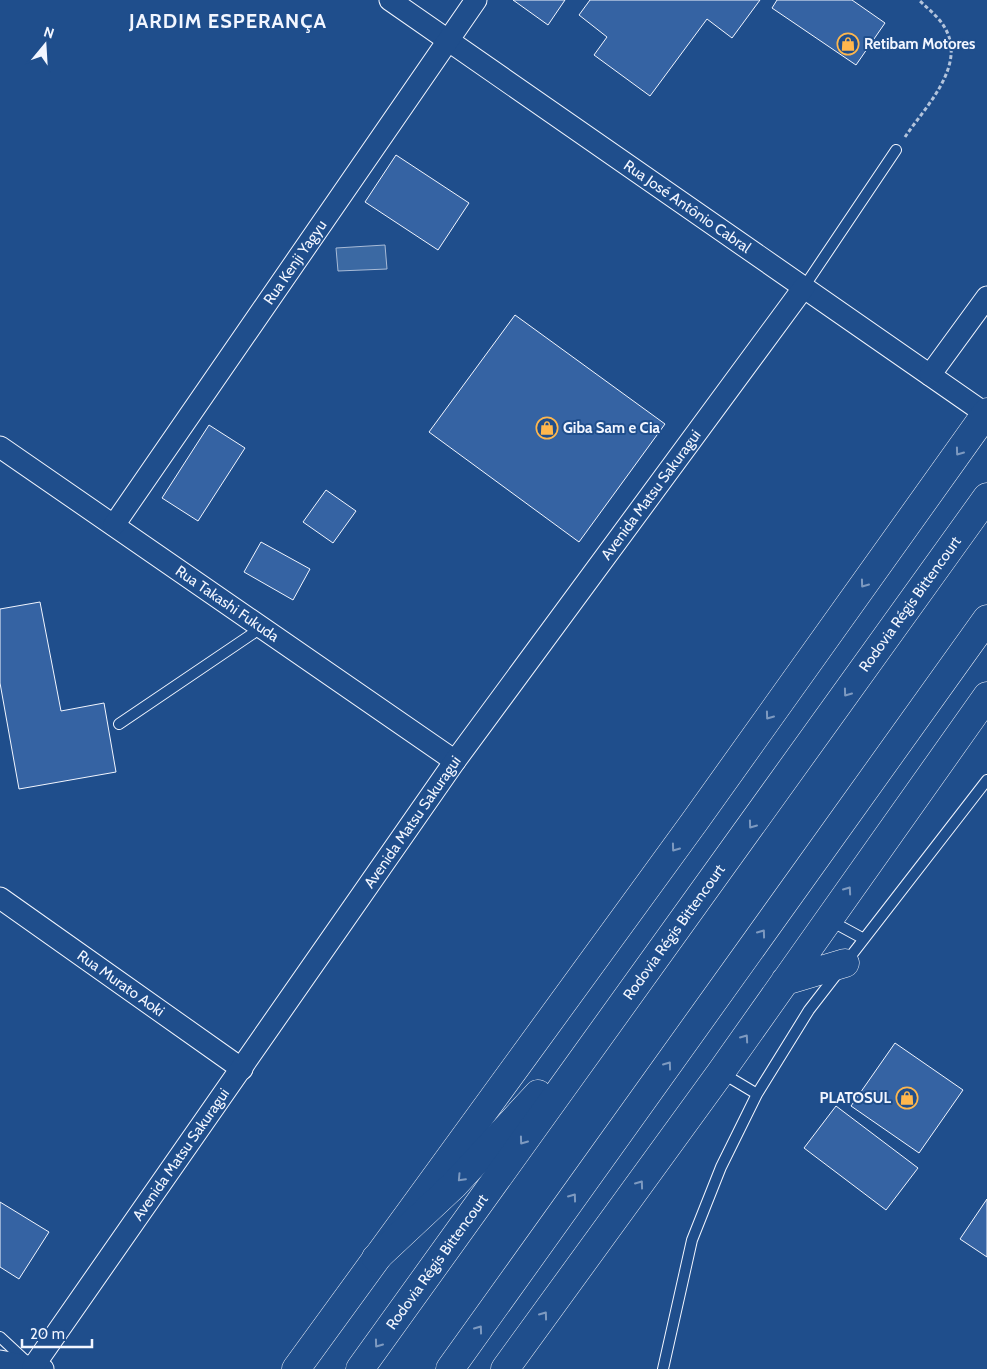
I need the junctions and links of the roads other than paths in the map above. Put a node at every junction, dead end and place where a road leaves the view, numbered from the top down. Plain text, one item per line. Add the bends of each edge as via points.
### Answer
1 (390, 0) edge
2 (476, 0) edge
3 (449, 42) junction
4 (896, 150) road end
5 (804, 287) junction
6 (987, 297) edge
7 (930, 375) junction
8 (986, 413) edge
9 (1, 448) edge
10 (987, 497) edge
11 (114, 525) junction
12 (987, 619) edge
13 (261, 628) junction
14 (987, 696) edge
15 (120, 724) dead end
16 (455, 761) junction
17 (987, 780) edge
18 (0, 898) edge
19 (828, 919) junction
20 (864, 939) junction
21 (845, 963) junction
22 (645, 972) junction
23 (785, 981) junction
24 (242, 1069) junction
25 (721, 1072) junction
26 (757, 1094) junction
27 (376, 1258) junction
28 (0, 1337) edge
29 (0, 1362) edge
30 (515, 1363) edge
31 (38, 1368) edge
32 (296, 1369) edge
33 (360, 1369) edge
34 (450, 1369) edge
35 (663, 1369) edge

1 - 3 street, Rua José Antônio Cabral
2 - 3 street, Rua Kenji Yagyu
3 - 5 street, Rua José Antônio Cabral
3 - 11 street, Rua Kenji Yagyu
4 - 5 lane
5 - 7 street, Rua José Antônio Cabral
5 - 16 street, Avenida Matsu Sakuragui
6 - 7 street
7 - 8 street, Rua José Antônio Cabral
8 -> 27 main road via 695,821
9 - 11 street, Rua Takashi Fukuda
10 -> 22 main road, Rodovia Régis Bittencourt
11 - 13 street, Rua Takashi Fukuda
34 -> 12 main road
13 - 15 lane
13 - 16 street, Rua Takashi Fukuda
19 -> 14 main road
16 - 24 street, Avenida Matsu Sakuragui
17 - 20 lane
18 - 24 street, Rua Murato Aoki
19 - 20 lane
19 - 23 main road
20 - 21 lane
21 - 23 main road
21 - 26 lane via 809,1010
22 -> 27 main road via 454,1185
22 -> 33 main road, Rodovia Régis Bittencourt
25 -> 23 main road
24 - 31 street, Avenida Matsu Sakuragui
25 - 26 lane
30 -> 25 main road
26 - 35 lane via 692,1240
27 - 32 main road
28 - 31 lane
29 - 31 street

